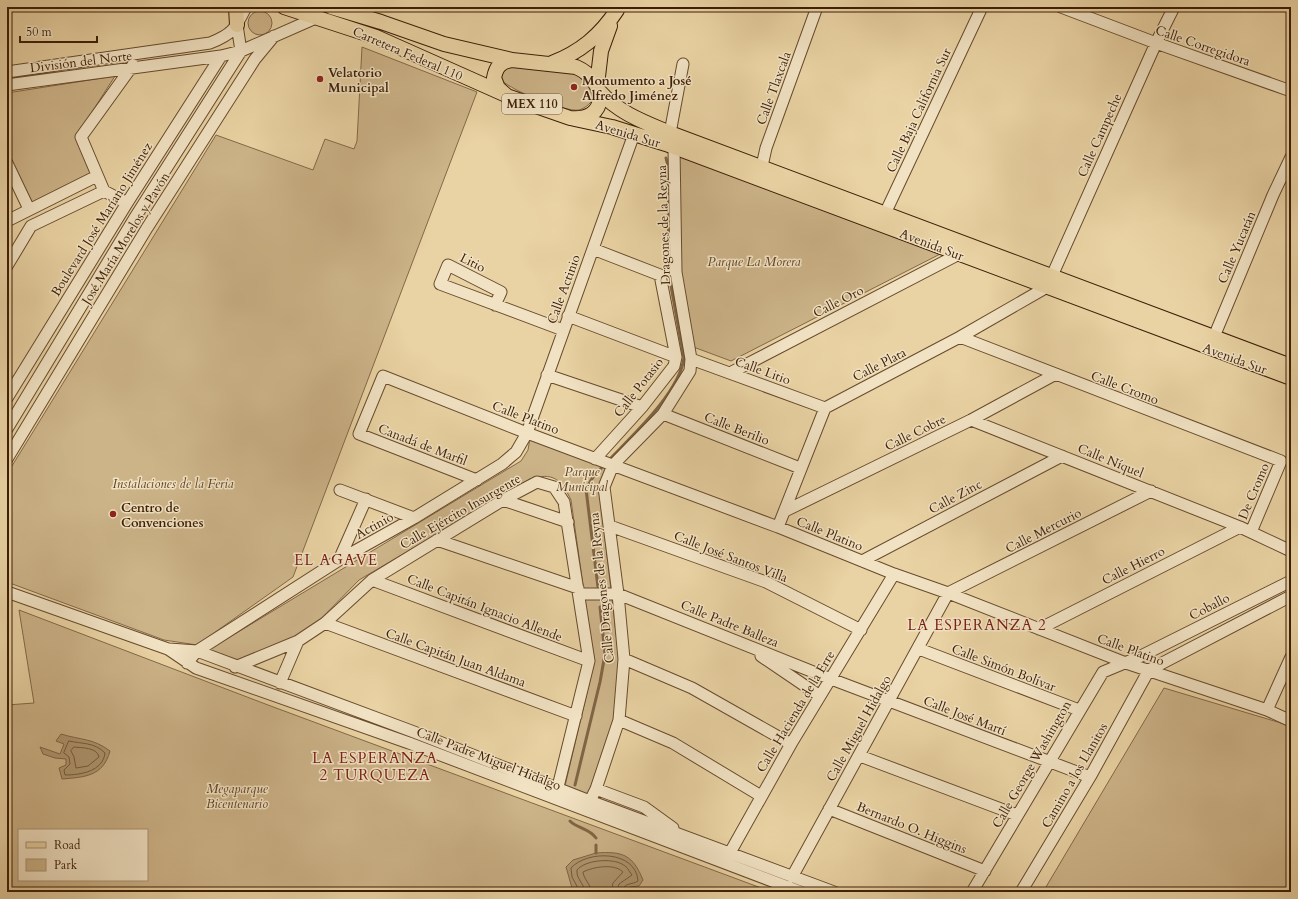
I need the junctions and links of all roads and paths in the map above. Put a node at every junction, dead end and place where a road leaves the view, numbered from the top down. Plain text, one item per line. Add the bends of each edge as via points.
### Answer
1 (236, 7) edge
2 (246, 7) edge
3 (284, 7) edge
4 (331, 7) edge
5 (817, 7) edge
6 (982, 7) edge
7 (1061, 7) edge
8 (1174, 7) edge
9 (617, 9) edge
10 (315, 12) edge
11 (381, 22) junction
12 (237, 25) junction
13 (274, 36) junction
14 (1156, 43) junction
15 (241, 51) junction
16 (138, 53) junction
17 (221, 56) junction
18 (512, 60) junction
19 (551, 64) junction
20 (683, 64) dead end
21 (131, 68) junction
22 (7, 72) edge
23 (7, 85) edge
24 (598, 89) junction
25 (1291, 90) edge
26 (507, 96) junction
27 (570, 118) junction
28 (634, 134) junction
29 (661, 134) junction
30 (674, 148) junction
31 (1291, 157) edge
32 (7, 163) edge
33 (761, 173) junction
34 (97, 176) junction
35 (104, 190) junction
36 (127, 203) junction
37 (29, 209) junction
38 (882, 219) junction
39 (7, 221) edge
40 (593, 249) junction
41 (959, 254) junction
42 (7, 265) edge
43 (1050, 282) junction
44 (495, 305) junction
45 (568, 316) junction
46 (563, 330) junction
47 (960, 338) junction
48 (1211, 342) junction
49 (676, 356) junction
50 (691, 359) junction
51 (1291, 366) edge
52 (730, 373) junction
53 (547, 375) junction
54 (1054, 375) junction
55 (1291, 378) edge
56 (7, 398) edge
57 (642, 407) junction
58 (825, 408) junction
59 (663, 414) junction
60 (971, 420) junction
61 (7, 429) edge
62 (528, 433) junction
63 (359, 434) joint
64 (516, 452) joint
65 (1062, 456) junction
66 (7, 459) edge
67 (1281, 461) joint
68 (604, 462) junction
69 (800, 468) junction
70 (477, 480) junction
71 (340, 490) dead end
72 (1151, 491) junction
73 (366, 499) junction
74 (503, 500) junction
75 (785, 511) junction
76 (414, 518) junction
77 (568, 522) junction
78 (610, 526) junction
79 (778, 527) junction
80 (1240, 527) junction
81 (1251, 532) junction
82 (437, 540) junction
83 (1291, 551) edge
84 (339, 560) junction
85 (862, 561) junction
86 (894, 574) junction
87 (372, 580) junction
88 (1291, 581) edge
89 (578, 591) junction
90 (7, 592) edge
91 (948, 593) junction
92 (618, 594) junction
93 (1291, 596) edge
94 (325, 623) junction
95 (1038, 629) junction
96 (861, 630) junction
97 (298, 641) junction
98 (742, 643) junction
99 (168, 649) junction
100 (919, 649) junction
101 (197, 652) junction
102 (1291, 657) edge
103 (624, 659) junction
104 (589, 661) junction
105 (187, 663) junction
106 (1126, 663) junction
107 (235, 667) junction
108 (1149, 670) junction
109 (1287, 676) edge
110 (831, 679) junction
111 (280, 683) junction
112 (820, 696) junction
113 (888, 701) junction
114 (1079, 710) junction
115 (1267, 710) junction
116 (576, 716) junction
117 (619, 720) junction
118 (1291, 721) edge
119 (414, 732) junction
120 (409, 743) junction
121 (791, 744) junction
122 (860, 756) junction
123 (1049, 761) junction
124 (1090, 778) junction
125 (596, 789) junction
126 (557, 793) junction
127 (761, 796) junction
128 (590, 802) junction
129 (829, 809) junction
130 (1018, 815) junction
131 (686, 837) junction
132 (729, 853) junction
133 (725, 864) junction
134 (985, 871) junction
135 (792, 877) junction
136 (801, 892) edge
137 (834, 892) edge
138 (972, 892) edge
139 (1021, 892) edge

1 - 12 main road
2 - 12 street, División del Norte
3 - 10 main road, Carretera Federal 110 / MEX 110
4 - 11 main road, Carretera Federal 110
5 - 33 street, Calle Tlaxcala via 766,148
6 - 38 street, Calle Baja California Sur
7 - 14 street, Calle Corregidora
8 - 14 street, Calle Campeche
9 - 19 main road, MEX 110 via 598,35 576,52
9 - 24 main road, MEX 110 via 601,51
10 - 11 main road
10 - 13 street, División del Norte
10 - 26 main road, Carretera Federal 110 / MEX 110
11 - 18 main road, Carretera Federal 110 via 444,44
12 - 15 street
12 - 16 street, División del Norte via 226,37 210,43
13 - 15 street, División del Norte
13 - 66 street, José María Morelos y Pavón via 255,59 151,221
14 - 25 street, Calle Corregidora
14 - 43 street, Calle Campeche
15 - 17 street, División del Norte
15 - 61 street, José María Morelos y Pavón via 134,219
16 - 21 street
16 - 22 street, División del Norte
17 - 21 street, División del Norte
17 - 36 street, Boulevard José Maríano Jiménez
18 - 19 main road, Carretera Federal 110
18 - 26 main road, MEX 110 via 499,65 494,78 498,88
19 - 24 main road, Avenida Sur via 576,67 592,76
20 - 29 street
21 - 23 street, División del Norte
21 - 34 street via 81,137
24 - 27 main road, MEX 110 via 599,102 592,113 580,119
24 - 29 main road, Avenida Sur via 614,106
26 - 27 main road, MEX 110
27 - 28 main road, Avenida Sur
28 - 29 main road, Avenida Sur
28 - 40 street, Calle Actinio
29 - 30 main road, Avenida Sur
29 - 33 main road, Avenida Sur
30 - 33 main road, Avenida Sur
30 - 50 street, Dragones de la Reyna via 676,272
31 - 48 street, Calle Yucatán
32 - 37 street
33 - 38 main road, Avenida Sur
34 - 35 street
34 - 37 street
35 - 36 street
35 - 42 street via 31,226
36 - 56 street, Boulevard José Maríano Jiménez
37 - 39 street
38 - 41 main road, Avenida Sur
38 - 43 main road, Avenida Sur
40 - 45 street, Calle Actinio
40 - 49 street, Calle Potasio via 660,275
41 - 43 main road, Avenida Sur
41 - 52 street, Calle Oro
43 - 47 street, Calle Plata
43 - 48 main road, Avenida Sur
44 - 44 street, Litio via 440,284 448,265 501,292
44 - 46 street, Litio
45 - 46 street, Calle Actinio
45 - 49 street
46 - 53 street, Calle Actinio
47 - 54 street, Calle Cromo
47 - 58 street, Calle Plata
48 - 51 main road, Avenida Sur
48 - 55 main road, Avenida Sur
49 - 57 street, Calle Potasio via 674,366
50 - 52 street, Calle Litio
50 - 59 street, Dragones de la Reyna via 690,371
52 - 58 street, Calle Litio
53 - 57 street
53 - 62 street, Calle Actinio
54 - 60 street, Calle Cobre
54 - 67 street, Calle Cromo
57 - 68 street, Calle Potasio
58 - 69 street
59 - 68 street, Dragones de la Reyna
59 - 69 street, Calle Berilio
60 - 65 street, Calle Níquel
60 - 75 street, Calle Cobre
62 - 63 street, Calle Platino via 383,376
62 - 64 street, Calle Actinio
62 - 68 street, Calle Platino
63 - 70 street, Canadá de Marfil
64 - 70 street, Actinio
65 - 72 street, Calle Níquel
65 - 85 street, Calle Zinc
67 - 81 street, De Cromo
68 - 78 street, Calle Dragones de la Reyna via 604,487
68 - 79 street, Calle Platino
69 - 75 street
70 - 76 street, Actinio
71 - 73 street
72 - 80 street, Calle Níquel
72 - 91 street, Calle Mercurio
73 - 76 street
73 - 84 street
74 - 77 street
74 - 77 street, Calle Ejército Insurgente via 537,482 554,488 564,502
74 - 82 street, Calle Ejército Insurgente
75 - 79 street
76 - 84 street, Actinio
77 - 89 street, Calle Ejército Insurgente
78 - 92 street, Calle Dragones de la Reyna
78 - 96 street, Calle José Santos Villa via 766,582
79 - 85 street, Calle Platino
80 - 81 street, Calle Níquel
80 - 95 street, Calle Hierro
81 - 83 street, Calle Níquel
82 - 87 street, Calle Ejército Insurgente
82 - 89 street
84 - 101 street, Actinio
85 - 86 street, Calle Platino
86 - 91 street, Calle Platino
86 - 96 street, Calle Hacienda de la Erre
87 - 94 street, Calle Ejército Insurgente
87 - 104 street, Calle Capitán Ignacio Allende
88 - 106 street, Coballo
89 - 92 street
89 - 104 street, Calle Ejército Insurgente
90 - 99 street, Calle Padre Miguel Hidalgo
91 - 95 street, Calle Platino
91 - 100 street, Calle Miguel Hidalgo
92 - 98 street, Calle Padre Balleza
92 - 103 street, Calle Dragones de la Reyna
93 - 108 street
94 - 97 street, Calle Ejército Insurgente
94 - 116 street, Calle Capitán Juan Aldama
95 - 106 street, Calle Platino
96 - 110 street, Calle Hacienda de la Erre
97 - 107 street, Calle Ejército Insurgente
97 - 111 street
98 - 110 street, Calle Padre Balleza
98 - 112 street
99 - 101 street, Calle Padre Miguel Hidalgo
99 - 105 street, Calle Padre Miguel Hidalgo
100 - 113 street, Calle Miguel Hidalgo
100 - 114 street, Calle Simón Bolívar
101 - 105 street, Actinio
101 - 107 street, Calle Padre Miguel Hidalgo
102 - 109 street
103 - 117 street, Calle Dragones de la Reyna
103 - 121 street via 692,688
104 - 116 street, Calle Ejército Insurgente
105 - 120 street, Calle Padre Miguel Hidalgo
106 - 108 street, Calle Platino
106 - 114 street, Calle George Washington via 1102,672
107 - 111 street, Calle Padre Miguel Hidalgo
108 - 115 street, Calle Platino
108 - 124 street, Camino a los Llanitos
109 - 115 street
110 - 112 street, Calle Hacienda de la Erre
110 - 113 street, Calle José Martí
111 - 119 street, Calle Padre Miguel Hidalgo
112 - 121 street, Calle Hacienda de la Erre
113 - 122 street, Calle Miguel Hidalgo
113 - 123 street, Calle José Martí
114 - 123 street, Calle George Washington
115 - 118 street, Calle Platino
116 - 126 street, Calle Ejército Insurgente
117 - 125 street, Calle Dragones de la Reyna
117 - 127 street via 673,743
119 - 120 street
119 - 126 street, Calle Padre Miguel Hidalgo
120 - 126 street, Calle Padre Miguel Hidalgo
121 - 127 street, Calle Hacienda de la Erre
122 - 129 street, Calle Miguel Hidalgo
122 - 130 street
123 - 124 street, Calle José Martí
123 - 130 street, Calle George Washington
124 - 139 street, Camino a los Llanitos
125 - 128 street, Calle Dragones de la Reyna
125 - 131 street, Calle Padre Miguel Hidalgo via 644,807
126 - 128 street, Calle Padre Miguel Hidalgo
126 - 133 street, Calle Padre Miguel Hidalgo
127 - 132 street, Calle Hacienda de la Erre
128 - 131 street, Calle Padre Miguel Hidalgo
129 - 134 street, Bernardo O. Higgins
129 - 135 street, Calle Miguel Hidalgo
130 - 134 street, Calle George Washington
131 - 132 street, Calle Padre Miguel Hidalgo
132 - 133 street, Calle Hacienda de la Erre
132 - 135 street, Calle Padre Miguel Hidalgo
133 - 136 street, Calle Padre Miguel Hidalgo
134 - 138 street, Calle George Washington
135 - 137 street, Calle Padre Miguel Hidalgo

